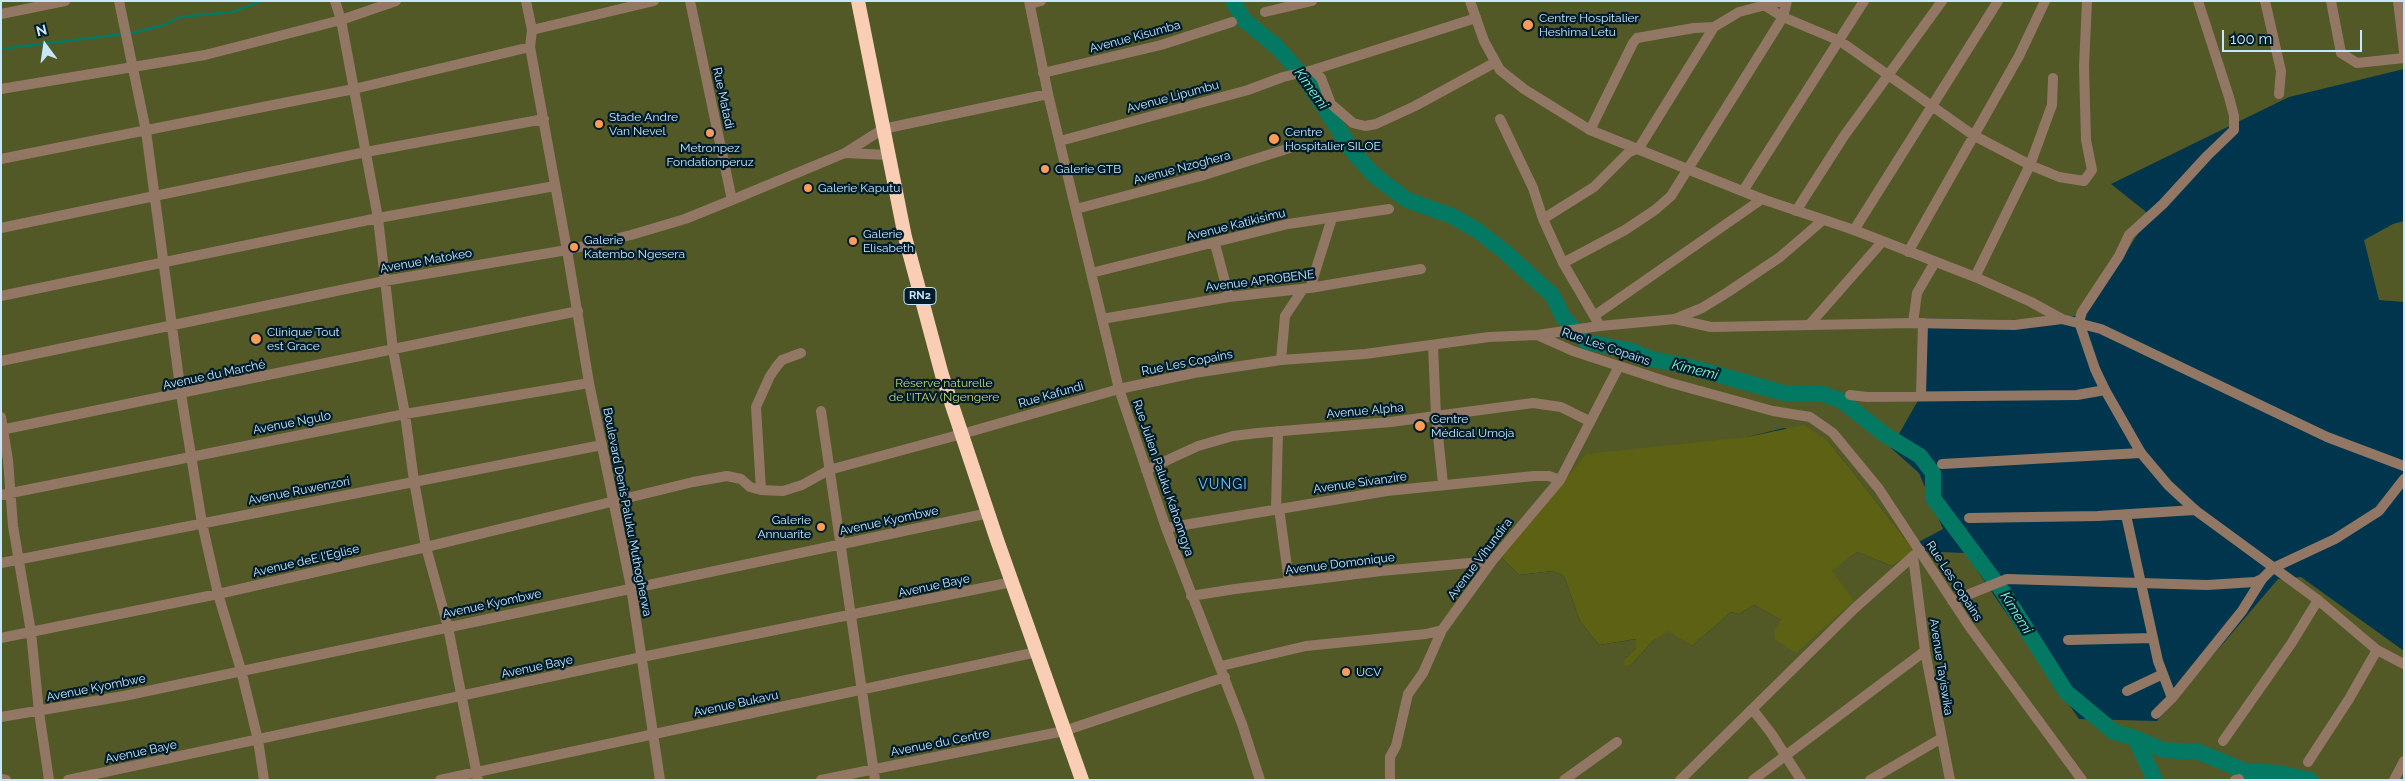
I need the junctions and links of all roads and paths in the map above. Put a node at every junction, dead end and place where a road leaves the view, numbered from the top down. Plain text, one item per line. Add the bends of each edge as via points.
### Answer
1 (65, 1) edge
2 (120, 1) edge
3 (335, 1) edge
4 (396, 1) edge
5 (526, 1) edge
6 (654, 1) edge
7 (690, 1) edge
8 (858, 1) edge
9 (1041, 1) edge
10 (1312, 1) edge
11 (1470, 1) edge
12 (1781, 1) edge
13 (1787, 1) edge
14 (1864, 1) edge
15 (1942, 1) edge
16 (1998, 1) edge
17 (2045, 1) edge
18 (2087, 1) edge
19 (2198, 1) edge
20 (2265, 1) edge
21 (2331, 1) edge
22 (2398, 1) edge
23 (1029, 3) edge
24 (1764, 5) junction
25 (1265, 12) dead end
26 (1, 14) edge
27 (1476, 18) junction
28 (1783, 18) junction
29 (341, 20) junction
30 (1232, 22) dead end
31 (1714, 27) junction
32 (532, 30) junction
33 (1840, 41) junction
34 (530, 47) junction
35 (2404, 52) edge
36 (2404, 58) edge
37 (1494, 63) junction
38 (134, 67) junction
39 (1313, 70) junction
40 (1043, 73) junction
41 (1889, 76) junction
42 (2053, 78) dead end
43 (1, 89) edge
44 (354, 89) junction
45 (1048, 94) junction
46 (2279, 94) dead end
47 (1932, 106) junction
48 (544, 119) junction
49 (1500, 119) dead end
50 (883, 129) junction
51 (1590, 130) junction
52 (146, 131) junction
53 (1973, 135) junction
54 (1060, 140) junction
55 (1293, 147) dead end
56 (1639, 148) junction
57 (366, 152) junction
58 (845, 153) junction
59 (888, 155) junction
60 (1, 159) edge
61 (2030, 165) junction
62 (1689, 169) junction
63 (555, 186) junction
64 (1743, 191) junction
65 (156, 197) junction
66 (1762, 199) junction
67 (732, 200) junction
68 (1076, 209) junction
69 (1389, 209) dead end
70 (1796, 211) junction
71 (378, 218) junction
72 (1332, 218) junction
73 (1543, 219) junction
74 (1823, 220) junction
75 (1, 228) edge
76 (1854, 230) junction
77 (1882, 242) junction
78 (1215, 244) junction
79 (567, 250) junction
80 (1908, 252) junction
81 (164, 261) junction
82 (1935, 262) junction
83 (1563, 263) junction
84 (1421, 269) dead end
85 (1091, 273) junction
86 (1975, 277) junction
87 (384, 281) junction
88 (1306, 288) junction
89 (1, 296) edge
90 (1229, 296) junction
91 (578, 311) junction
92 (1594, 316) junction
93 (1102, 319) junction
94 (2062, 319) junction
95 (1675, 320) junction
96 (2079, 322) junction
97 (1918, 323) junction
98 (1810, 324) junction
99 (174, 326) junction
100 (1600, 326) junction
101 (1536, 335) junction
102 (1433, 345) junction
103 (393, 350) junction
104 (801, 352) dead end
105 (1281, 360) junction
106 (1, 361) edge
107 (1619, 366) junction
108 (589, 383) junction
109 (1119, 389) junction
110 (2105, 390) junction
111 (181, 394) junction
112 (1850, 395) dead end
113 (1921, 395) junction
114 (821, 411) dead end
115 (405, 414) junction
116 (1436, 416) junction
117 (1, 417) edge
118 (1589, 421) junction
119 (2, 429) edge
120 (1278, 432) junction
121 (962, 434) junction
122 (602, 445) junction
123 (2141, 453) junction
124 (191, 456) junction
125 (1942, 464) dead end
126 (2404, 466) edge
127 (829, 470) junction
128 (1146, 470) junction
129 (2404, 479) edge
130 (1560, 480) junction
131 (414, 481) junction
132 (1443, 484) junction
133 (761, 490) junction
134 (6, 494) edge
135 (613, 500) junction
136 (1278, 508) junction
137 (2194, 510) junction
138 (988, 513) junction
139 (2126, 515) junction
140 (1969, 518) dead end
141 (202, 523) junction
142 (1166, 528) junction
143 (839, 544) junction
144 (426, 547) junction
145 (1917, 553) junction
146 (19, 558) junction
147 (1492, 560) junction
148 (1, 563) edge
149 (2273, 568) junction
150 (2262, 580) junction
151 (1012, 582) junction
152 (1289, 582) junction
153 (2143, 583) junction
154 (631, 587) junction
155 (218, 594) junction
156 (1191, 596) junction
157 (2318, 600) junction
158 (1952, 601) junction
159 (850, 616) junction
160 (448, 627) junction
161 (1442, 630) junction
162 (31, 632) junction
163 (1, 638) edge
164 (2154, 638) junction
165 (2068, 640) dead end
166 (2377, 650) junction
167 (1925, 651) junction
168 (1037, 652) junction
169 (642, 658) junction
170 (2404, 664) edge
171 (1221, 666) junction
172 (241, 670) junction
173 (2163, 674) junction
174 (1225, 677) junction
175 (861, 691) junction
176 (2126, 691) dead end
177 (461, 696) junction
178 (2172, 698) junction
179 (1753, 710) junction
180 (38, 712) junction
181 (2156, 714) dead end
182 (1, 718) edge
183 (1064, 731) junction
184 (652, 735) junction
185 (1940, 739) junction
186 (258, 740) junction
187 (2223, 741) dead end
188 (1617, 742) dead end
189 (1786, 755) junction
190 (2404, 761) edge
191 (2308, 762) dead end
192 (874, 769) junction
193 (477, 776) edge
194 (1, 779) edge
195 (6, 780) edge
196 (49, 780) edge
197 (68, 780) edge
198 (264, 780) edge
199 (440, 780) edge
200 (660, 780) edge
201 (821, 780) edge
202 (875, 780) edge
203 (1082, 780) edge
204 (1260, 780) edge
205 (1390, 780) edge
206 (1564, 780) edge
207 (1680, 780) edge
208 (1753, 780) edge
209 (1801, 780) edge
210 (1870, 780) edge
211 (1950, 780) edge
212 (2082, 780) edge
213 (2394, 780) edge

1 - 26 street
2 - 38 street
3 - 29 street
4 - 29 street
5 - 32 street, Boulevard Denis Paluku Muthogherwa
6 - 32 street
7 - 67 street, Rue Matadi
8 - 50 highway, RN2
9 - 23 street
10 - 25 street
11 - 27 street
12 - 24 street
13 - 28 street
14 - 33 street
15 - 41 street
16 - 47 street
17 - 53 street via 2019,56
18 - 61 street via 2084,66 2086,140 2092,170 2084,181 2059,177
19 - 96 street via 2229,97 2234,130 2129,235
20 - 46 street via 2282,71
21 - 36 street via 2341,53 2357,63
22 - 35 street
23 - 40 street, Rue Julien Paluku Kahonngya
24 - 28 street
24 - 31 street via 1740,12
27 - 37 street
27 - 39 street, Avenue Lipumbu
28 - 33 street
28 - 62 street
29 - 38 street via 205,55
29 - 44 street
30 - 40 street, Avenue Kisumba via 1161,45
31 - 51 street via 1637,38
31 - 56 street
32 - 34 street, Boulevard Denis Paluku Muthogherwa
33 - 41 street
33 - 64 street
34 - 44 street
34 - 48 street, Boulevard Denis Paluku Muthogherwa
37 - 39 street via 1415,106 1365,126 1353,123 1331,104 1321,78
37 - 51 street via 1509,79
38 - 43 street
38 - 52 street
39 - 54 street, Avenue Lipumbu
40 - 45 street, Rue Julien Paluku Kahonngya
41 - 47 street
41 - 70 street via 1844,136
42 - 61 street via 2052,105
44 - 52 street
44 - 57 street
45 - 50 street
45 - 54 street, Rue Julien Paluku Kahonngya
47 - 53 street
47 - 76 street
48 - 57 street
48 - 63 street, Boulevard Denis Paluku Muthogherwa
49 - 73 street via 1533,188
50 - 58 street, Avenue Matokeo
50 - 59 highway, RN2
51 - 56 street
52 - 60 street
52 - 65 street
53 - 61 street
53 - 80 street
54 - 68 street, Rue Julien Paluku Kahonngya
55 - 68 street, Avenue Nzoghera via 1201,176
56 - 62 street
56 - 73 street via 1628,152 1594,187
57 - 65 street
57 - 71 street
58 - 59 street
58 - 67 street, Avenue Matokeo
59 - 121 highway, RN2 via 917,284
61 - 86 street
62 - 64 street
62 - 83 street via 1671,196 1655,210 1604,243
63 - 71 street
63 - 79 street, Boulevard Denis Paluku Muthogherwa
64 - 66 street
65 - 75 street
65 - 81 street
66 - 70 street
66 - 92 street
67 - 79 street, Avenue Matokeo via 686,219
68 - 85 street, Rue Julien Paluku Kahonngya
69 - 72 street, Avenue Katikisimu
70 - 74 street
71 - 81 street
71 - 87 street
72 - 78 street, Avenue Katikisimu via 1288,224
72 - 88 street
73 - 83 street
74 - 76 street
74 - 95 street via 1780,257 1702,308
76 - 77 street
77 - 80 street
77 - 98 street
78 - 85 street, Avenue Katikisimu
78 - 90 street
79 - 87 street, Avenue Matokeo
79 - 91 street, Boulevard Denis Paluku Muthogherwa
80 - 82 street
81 - 89 street
81 - 99 street
82 - 86 street
82 - 97 street via 1917,293
83 - 92 street
84 - 88 street, Avenue APROBENE
85 - 93 street, Rue Julien Paluku Kahonngya
86 - 94 street
87 - 99 street, Avenue Matokeo
87 - 103 street
88 - 90 street, Avenue APROBENE
88 - 105 street via 1285,316
90 - 93 street, Avenue APROBENE
91 - 103 street, Avenue du Marché
91 - 108 street, Boulevard Denis Paluku Muthogherwa
92 - 100 street
93 - 109 street, Rue Julien Paluku Kahonngya
94 - 96 street
94 - 97 street via 2014,325
95 - 98 street via 1711,327
95 - 100 street
96 - 110 street
96 - 126 street via 2101,329 2327,437
97 - 98 street
97 - 113 street
99 - 106 street, Avenue Matokeo
99 - 111 street
100 - 101 street
101 - 102 street, Rue Les Copains via 1489,337
101 - 107 street, Rue Les Copains
102 - 105 street, Rue Les Copains
102 - 116 street
103 - 111 street, Avenue du Marché
103 - 115 street
104 - 133 street via 782,360 777,366 756,407
105 - 109 street, Rue Les Copains via 1194,373
107 - 118 street, Avenue Vihundira
107 - 145 street, Rue Les Copains via 1773,411 1810,417 1833,433 1879,489
108 - 115 street, Avenue Ngulo
108 - 122 street, Boulevard Denis Paluku Muthogherwa
109 - 121 street, Rue Kafundi
109 - 128 street, Rue Julien Paluku Kahonngya
110 - 113 street via 2077,395
110 - 123 street
111 - 119 street, Avenue du Marché
111 - 124 street
112 - 113 street
114 - 127 street
115 - 124 street, Avenue Ngulo
115 - 131 street
116 - 118 street, Avenue Alpha via 1533,403 1561,407
116 - 120 street, Avenue Alpha
116 - 132 street
117 - 119 street
118 - 130 street, Avenue Vihundira
119 - 134 street
120 - 128 street, Avenue Alpha via 1233,436 1198,446
120 - 136 street
121 - 127 street, Rue Kafundi
121 - 138 highway, RN2
122 - 131 street, Avenue Ruwenzori
122 - 135 street, Boulevard Denis Paluku Muthogherwa
123 - 125 street
123 - 137 street
124 - 134 street, Avenue Ngulo
124 - 141 street
127 - 133 street, Rue Kafundi via 783,491
127 - 143 street
128 - 142 street, Rue Julien Paluku Kahonngya
129 - 149 street via 2379,511 2335,539
130 - 132 street, Avenue Sivanzire via 1534,476
130 - 147 street, Avenue Vihundira
131 - 141 street, Avenue Ruwenzori
131 - 144 street
132 - 136 street, Avenue Sivanzire
133 - 135 street, Avenue deE l'Eglise via 750,487 741,479 727,476
134 - 146 street
135 - 144 street, Avenue deE l'Eglise
135 - 154 street, Boulevard Denis Paluku Muthogherwa
136 - 142 street, Avenue Sivanzire
136 - 152 street
137 - 139 street
137 - 149 street
138 - 143 street, Avenue Kyombwe
138 - 151 highway, RN2
139 - 140 street
139 - 153 street
141 - 146 street, Avenue Ruwenzori
141 - 155 street
142 - 156 street, Rue Julien Paluku Kahonngya
143 - 154 street, Avenue Kyombwe
143 - 159 street
144 - 155 street, Avenue deE l'Eglise
144 - 160 street
145 - 158 street, Rue Les Copains
145 - 167 street, Avenue Tayiswika
145 - 179 street via 1855,608
146 - 148 street, Avenue Ruwenzori
146 - 162 street
147 - 152 street, Avenue Domonique
147 - 161 street, Avenue Vihundira
149 - 150 street
149 - 157 street
150 - 153 street via 2208,585
150 - 178 street via 2242,611
151 - 159 street, Avenue Baye
151 - 168 highway, RN2
152 - 156 street, Avenue Domonique
153 - 158 street via 2007,579
153 - 164 street
154 - 160 street, Avenue Kyombwe
154 - 169 street, Boulevard Denis Paluku Muthogherwa
155 - 162 street, Avenue deE l'Eglise
155 - 172 street
156 - 171 street, Rue Julien Paluku Kahonngya
157 - 166 street
157 - 187 street
158 - 212 street, Rue Les Copains
159 - 169 street, Avenue Baye
159 - 175 street
160 - 172 street, Avenue Kyombwe
160 - 177 street
161 - 171 street via 1306,646
161 - 205 street, Avenue Vihundira via 1423,673 1408,694 1396,746 1390,757
162 - 163 street, Avenue deE l'Eglise
162 - 180 street
164 - 165 street
164 - 173 street
166 - 170 street
166 - 191 street
167 - 185 street, Avenue Tayiswika
167 - 189 street
168 - 175 street, Avenue Bukavu
168 - 183 highway, RN2
169 - 177 street, Avenue Baye
169 - 184 street, Boulevard Denis Paluku Muthogherwa
171 - 174 street, Rue Julien Paluku Kahonngya
172 - 180 street, Avenue Kyombwe
172 - 186 street
173 - 176 street
173 - 178 street
174 - 183 street, Avenue du Centre
174 - 204 street, Rue Julien Paluku Kahonngya
175 - 184 street, Avenue Bukavu
175 - 192 street
177 - 186 street, Avenue Baye
177 - 193 street
178 - 181 street
179 - 189 street
179 - 207 street
180 - 182 street, Avenue Kyombwe
180 - 196 street
183 - 192 street, Avenue du Centre
183 - 203 highway, RN2
184 - 193 street, Avenue Bukavu
184 - 200 street, Boulevard Denis Paluku Muthogherwa
185 - 210 street
185 - 211 street, Avenue Tayiswika
186 - 197 street, Avenue Baye
186 - 198 street
188 - 206 street
189 - 208 street
189 - 209 street
190 - 213 street
192 - 201 street, Avenue du Centre
192 - 202 street
193 - 199 street, Avenue Bukavu
194 - 195 street

